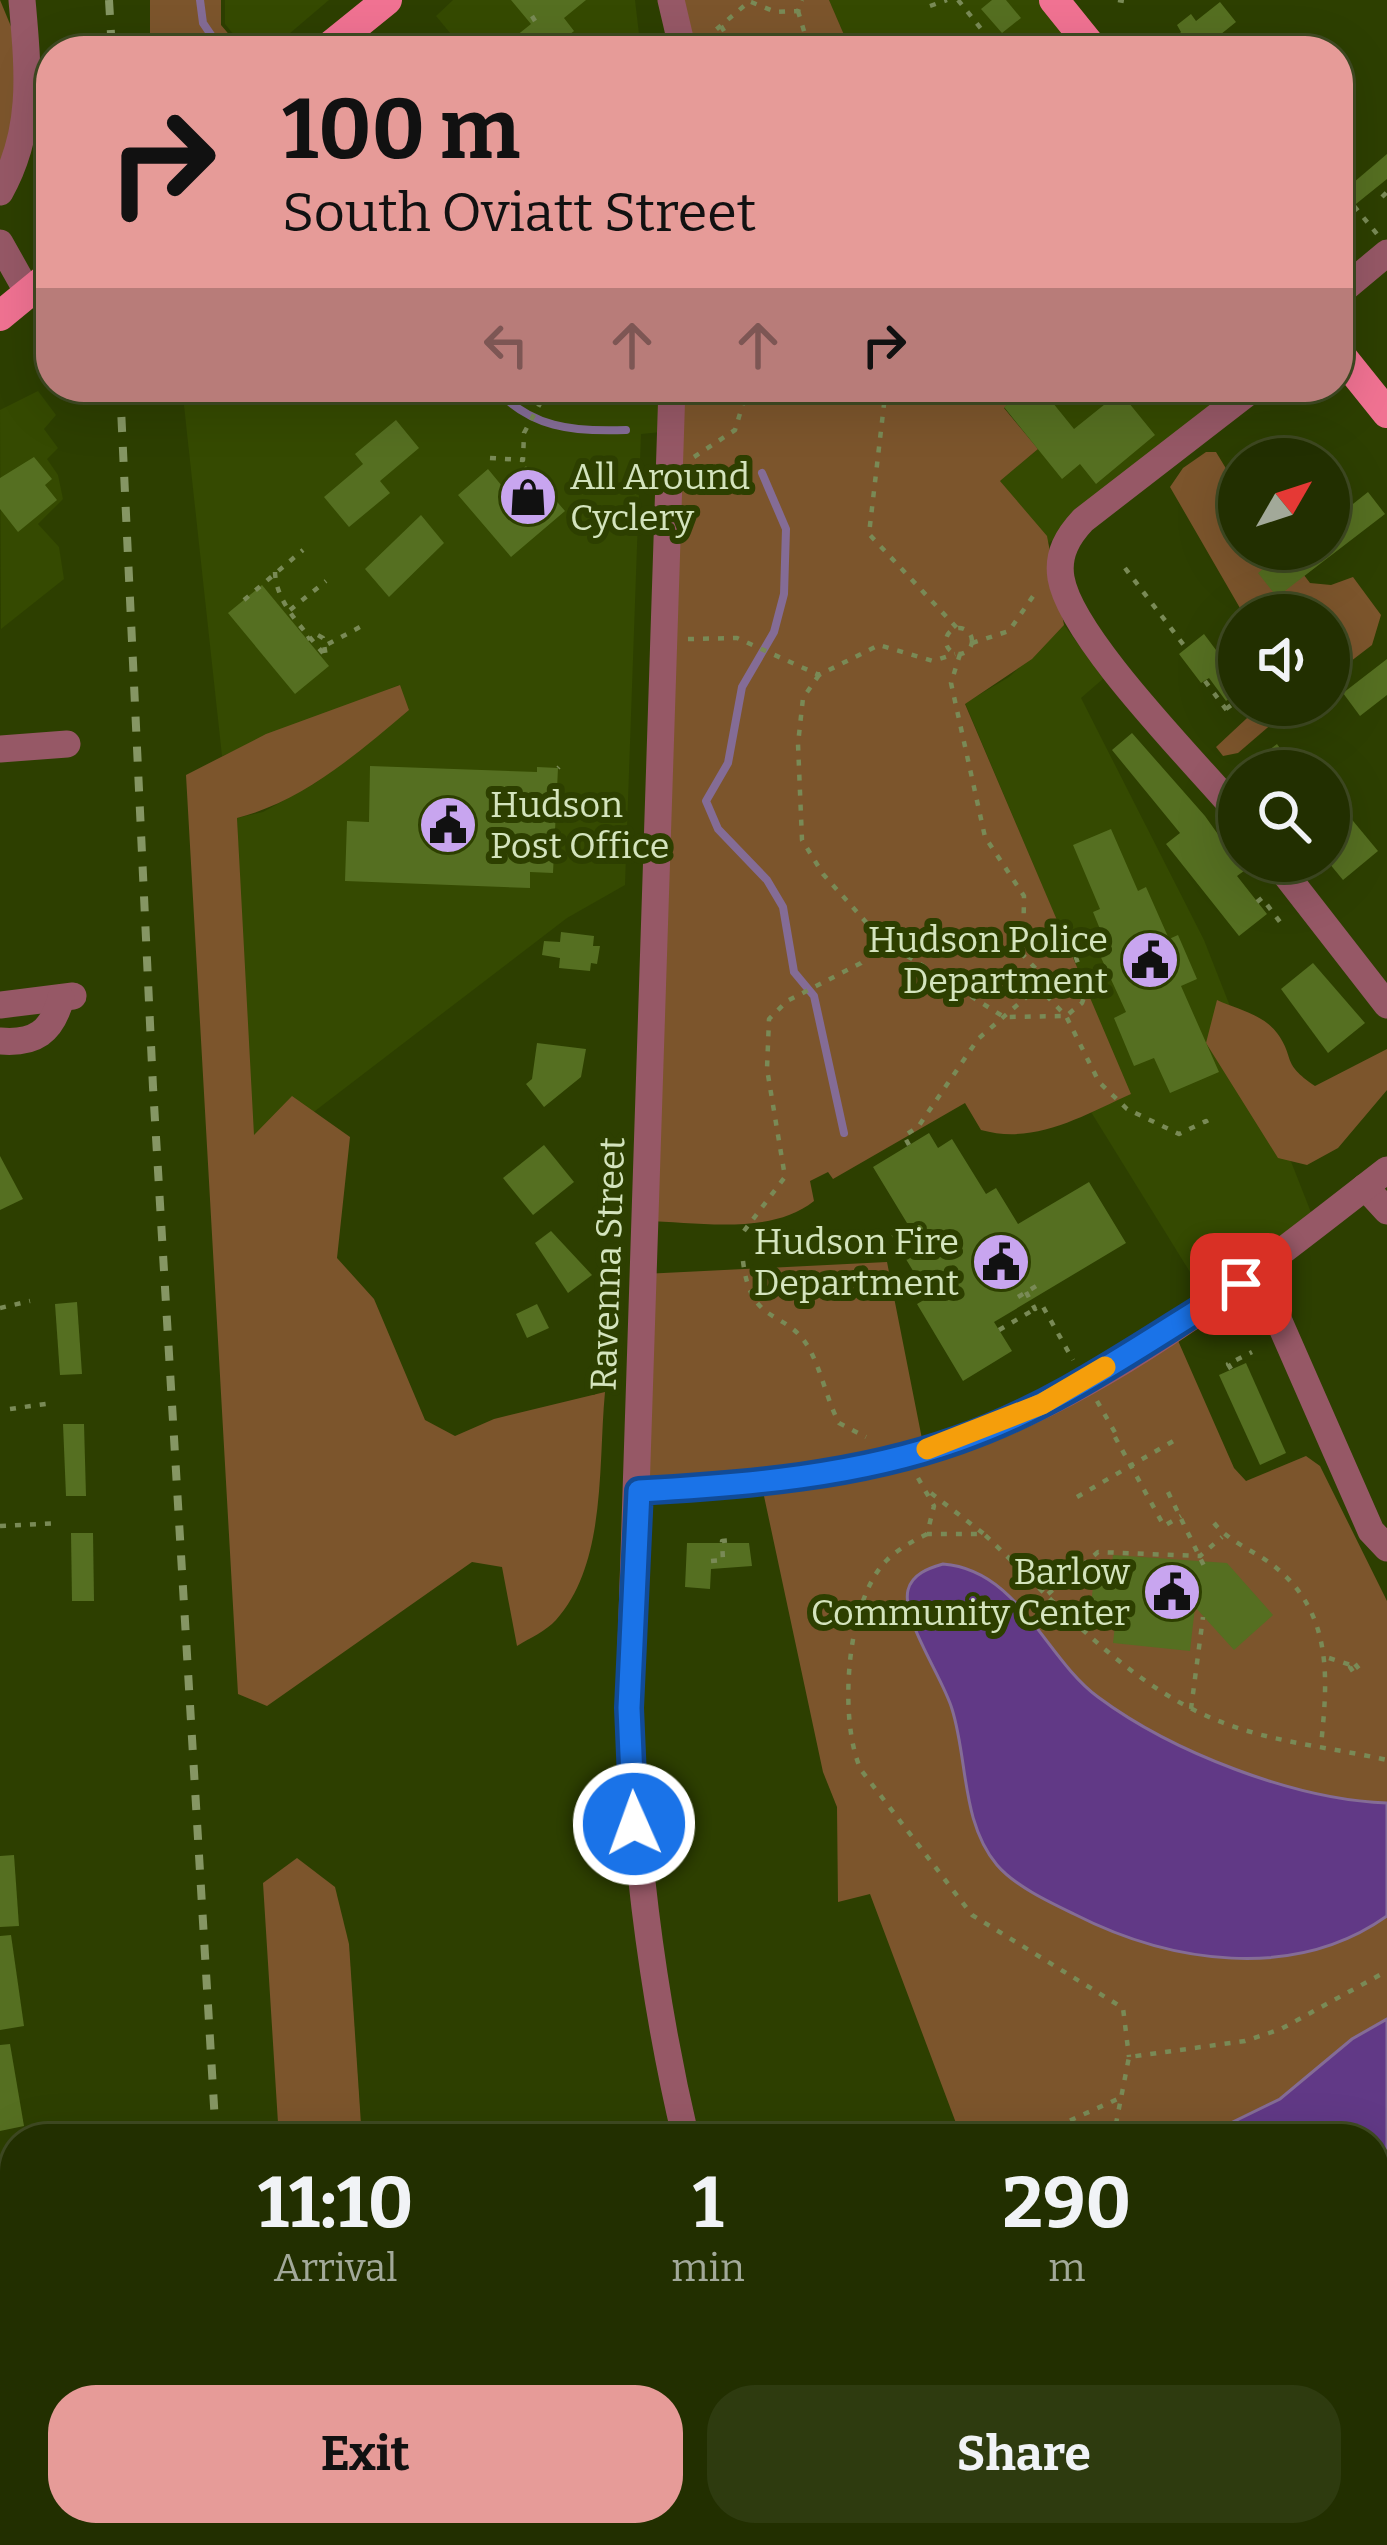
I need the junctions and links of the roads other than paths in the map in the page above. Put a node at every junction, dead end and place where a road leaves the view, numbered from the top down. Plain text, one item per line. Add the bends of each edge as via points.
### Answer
1 (387, 0) edge
2 (671, 0) edge
3 (1054, 0) edge
4 (26, 9) edge
5 (343, 36) edge
6 (683, 36) edge
7 (1083, 36) edge
8 (0, 193) edge
9 (0, 243) edge
10 (1387, 250) edge
11 (36, 279) edge
12 (1353, 281) edge
13 (36, 286) edge
14 (0, 316) edge
15 (1353, 371) edge
16 (672, 402) edge
17 (1237, 402) edge
18 (1387, 413) edge
19 (68, 744) dead end
20 (0, 749) edge
21 (1218, 789) edge
22 (1291, 882) edge
23 (0, 1005) edge
24 (1387, 1005) edge
25 (0, 1041) edge
26 (1376, 1179) edge
27 (1387, 1211) edge
28 (1257, 1271) junction
29 (639, 1491) junction
30 (1387, 1548) edge
31 (683, 2124) edge

1 - 5 main road
2 - 6 street
3 - 7 main road
4 - 8 street via 23,137
9 - 11 street
10 - 12 street
13 - 14 main road
15 - 18 main road
16 - 29 street, Ravenna Street
17 - 21 street via 1065,546 1068,601
19 - 20 street
22 - 24 street
23 - 25 street via 69,997 44,1034
26 - 27 street
26 - 28 street
28 - 29 street via 1042,1404 959,1440 828,1472
28 - 30 street via 1371,1531
29 - 31 street, Ravenna Street via 629,1708 634,1824 648,1953

